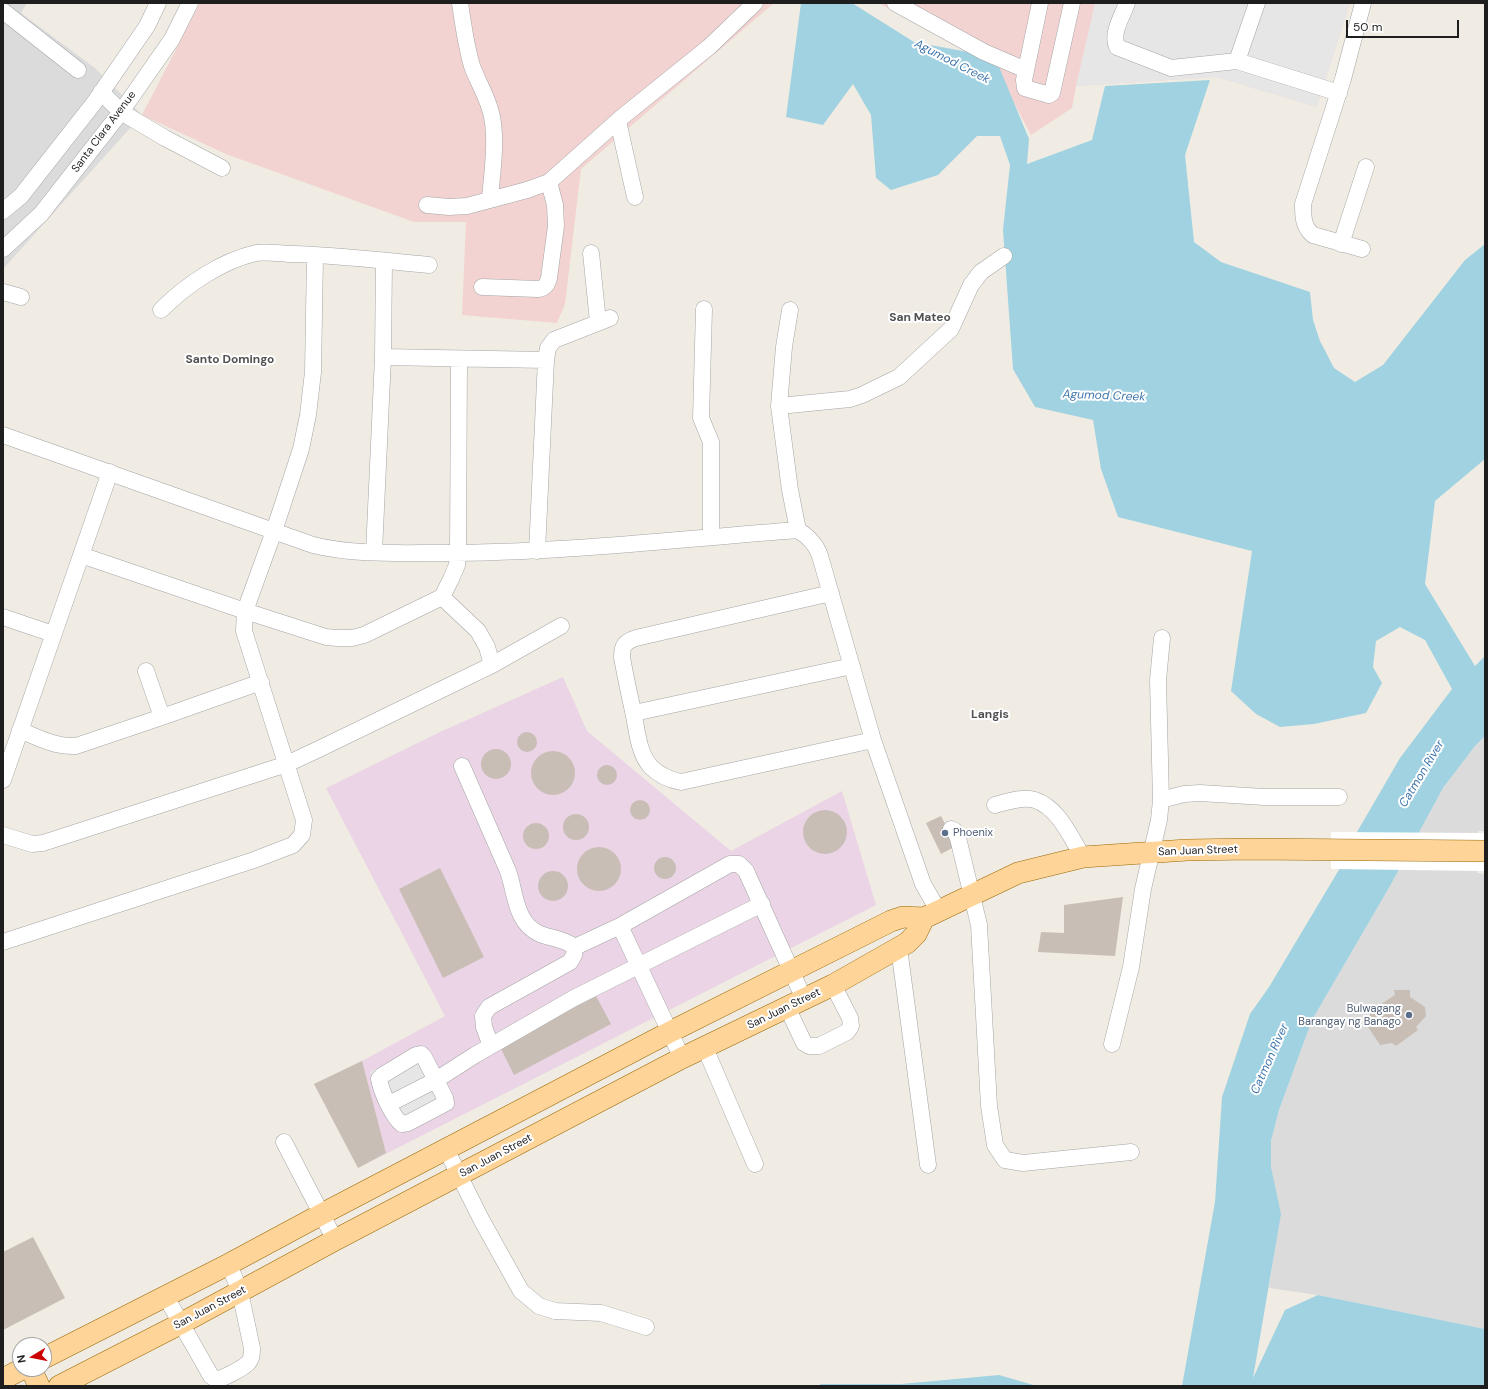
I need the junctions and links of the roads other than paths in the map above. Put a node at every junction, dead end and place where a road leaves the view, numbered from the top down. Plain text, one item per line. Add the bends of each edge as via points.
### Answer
1 (158, 3) edge
2 (190, 3) edge
3 (460, 3) edge
4 (756, 3) edge
5 (895, 3) edge
6 (1040, 3) edge
7 (1072, 3) edge
8 (1127, 3) edge
9 (1257, 3) edge
10 (1364, 3) edge
11 (3, 11) edge
12 (1237, 61) junction
13 (78, 70) dead end
14 (1026, 70) junction
15 (102, 92) junction
16 (1339, 93) junction
17 (121, 112) junction
18 (618, 121) junction
19 (222, 168) dead end
20 (1366, 168) dead end
21 (549, 182) junction
22 (636, 197) dead end
23 (490, 199) junction
24 (427, 205) dead end
25 (3, 211) edge
26 (1341, 244) junction
27 (3, 249) edge
28 (1362, 249) dead end
29 (590, 253) dead end
30 (314, 254) junction
31 (1004, 256) dead end
32 (384, 261) junction
33 (429, 265) dead end
34 (482, 287) dead end
35 (3, 292) edge
36 (21, 297) dead end
37 (704, 309) dead end
38 (161, 310) dead end
39 (790, 310) dead end
40 (383, 357) junction
41 (460, 359) junction
42 (546, 360) junction
43 (779, 406) junction
44 (3, 435) edge
45 (110, 472) junction
46 (798, 530) junction
47 (274, 531) junction
48 (711, 537) junction
49 (537, 550) junction
50 (374, 552) junction
51 (458, 553) junction
52 (81, 555) junction
53 (831, 593) junction
54 (442, 597) junction
55 (245, 611) junction
56 (3, 616) edge
57 (561, 626) dead end
58 (53, 634) junction
59 (1162, 638) dead end
60 (492, 665) junction
61 (852, 666) junction
62 (146, 671) dead end
63 (260, 682) junction
64 (634, 713) junction
65 (162, 717) junction
66 (20, 730) junction
67 (873, 740) junction
68 (286, 764) junction
69 (462, 766) dead end
70 (3, 780) edge
71 (1339, 796) dead end
72 (1161, 800) junction
73 (995, 805) dead end
74 (951, 829) dead end
75 (3, 835) edge
76 (1484, 851) edge
77 (1151, 853) junction
78 (1083, 857) junction
79 (972, 894) junction
80 (762, 904) junction
81 (931, 914) junction
82 (620, 926) junction
83 (3, 942) edge
84 (575, 947) junction
85 (899, 948) junction
86 (639, 965) junction
87 (791, 971) junction
88 (833, 985) junction
89 (796, 1003) junction
90 (670, 1032) junction
91 (1112, 1044) dead end
92 (492, 1046) junction
93 (704, 1048) junction
94 (682, 1058) junction
95 (436, 1080) junction
96 (388, 1104) junction
97 (284, 1142) dead end
98 (446, 1148) junction
99 (1131, 1152) dead end
100 (755, 1164) dead end
101 (928, 1165) dead end
102 (460, 1176) junction
103 (322, 1214) junction
104 (335, 1240) junction
105 (229, 1264) junction
106 (240, 1292) junction
107 (166, 1297) junction
108 (180, 1324) junction
109 (646, 1327) dead end
110 (52, 1354) edge
111 (59, 1386) edge

1 - 15 street via 147,26
2 - 17 street, Santa Clara Avenue via 172,39
3 - 23 street via 472,66 490,108 494,130
4 - 18 street via 709,46
5 - 14 street via 984,52
6 - 14 street
7 - 14 street via 1052,93 1049,95 1025,88
8 - 12 street via 1116,31 1114,40 1117,47 1171,68
9 - 12 street
10 - 16 street
11 - 13 street
12 - 16 street
15 - 17 street
15 - 25 street via 21,196
16 - 26 street via 1303,204 1303,215 1308,231 1313,235
17 - 19 street
17 - 27 street, Santa Clara Avenue via 41,214
18 - 21 street
18 - 22 street
20 - 26 street
21 - 23 street
21 - 34 street via 555,205 556,226 547,284 538,289
23 - 24 street via 467,206
26 - 28 street
29 - 42 street via 604,320 554,340 548,348
30 - 32 street
30 - 38 street via 258,253 232,262 177,294
30 - 47 street via 313,372 308,415 301,449
31 - 43 street via 981,272 971,285 951,329 899,376 850,399
32 - 33 street
32 - 40 street
35 - 36 street
37 - 48 street via 701,418 711,442
39 - 43 street
40 - 41 street
40 - 50 street
41 - 42 street
41 - 51 street
42 - 49 street
43 - 46 street
44 - 45 street
45 - 47 street
45 - 52 street
46 - 48 street
46 - 53 street via 817,547
47 - 50 street via 331,549
47 - 55 street
48 - 49 street
49 - 51 street
50 - 51 street
51 - 54 street via 457,565
52 - 55 street
52 - 58 street
53 - 61 street
53 - 64 street via 630,640 624,644 622,657
54 - 55 street via 364,635 352,638 326,637
54 - 60 street via 478,631 487,646
55 - 63 street via 244,631
56 - 58 street
57 - 60 street
58 - 66 street
59 - 72 street via 1158,680
60 - 68 street
61 - 64 street
61 - 67 street
62 - 65 street
63 - 65 street
63 - 68 street
64 - 67 street via 639,741 650,766 660,774 681,782
65 - 66 street via 76,746 54,744
66 - 70 street
67 - 81 street
68 - 75 street via 43,843 32,844
68 - 83 street via 304,820 302,835 293,845
69 - 84 street via 508,871 514,899 525,923 532,930 558,938
71 - 72 street via 1264,797 1200,793
72 - 77 street
73 - 78 street via 1018,800 1035,800 1056,815
74 - 79 street via 958,838
76 - 77 main road, San Juan Street via 1195,850
77 - 78 main road, San Juan Street
77 - 91 street via 1131,967
78 - 79 main road, San Juan Street via 1018,873
79 - 81 main road, San Juan Street
79 - 99 street via 979,925 989,1106 995,1145 1005,1160 1023,1163
80 - 82 street via 746,871 739,864 730,864
80 - 86 street
80 - 87 street
81 - 85 main road, San Juan Street via 916,934
81 - 87 main road, San Juan Street via 891,921
82 - 84 street
82 - 86 street
84 - 92 street via 570,962 489,1008 483,1016 484,1027
85 - 88 main road, San Juan Street
85 - 101 street
86 - 90 street
86 - 92 street via 574,998
87 - 89 street
87 - 90 main road, San Juan Street
88 - 89 main road, San Juan Street
88 - 89 street via 850,1018 851,1026 847,1032 819,1046 804,1043
89 - 93 main road, San Juan Street
90 - 94 street
90 - 98 main road, San Juan Street
92 - 95 street
93 - 94 main road, San Juan Street
93 - 100 street
94 - 102 main road, San Juan Street
95 - 96 street
95 - 96 street via 446,1103 408,1123 402,1124 398,1121
95 - 96 street via 424,1056 416,1055 380,1079 380,1086
97 - 103 street
98 - 102 street
98 - 103 main road, San Juan Street
102 - 104 main road, San Juan Street
102 - 109 street via 521,1291 539,1306 555,1312 601,1313
103 - 104 street
103 - 105 main road, San Juan Street
104 - 106 main road, San Juan Street
105 - 106 street
105 - 107 main road, San Juan Street
106 - 108 main road, San Juan Street
106 - 108 street via 252,1357 249,1363 224,1378 217,1380 211,1376
107 - 108 street
107 - 110 main road, San Juan Street
108 - 111 main road, San Juan Street

